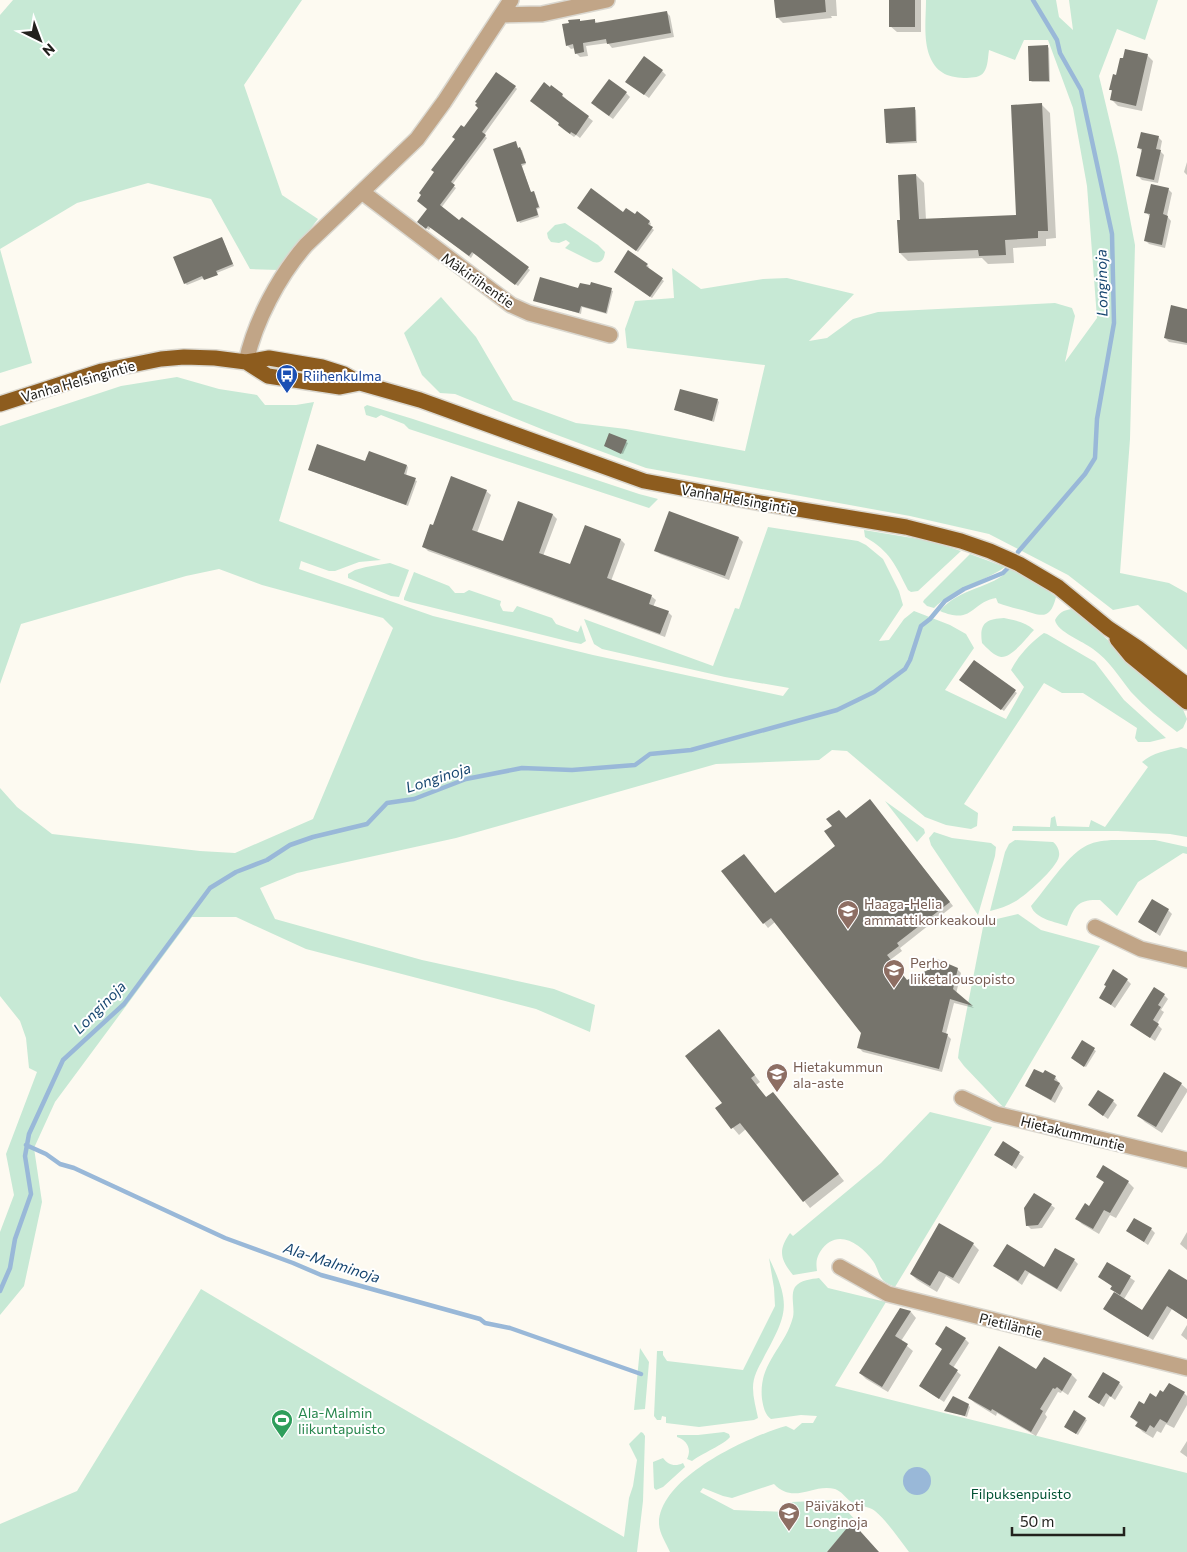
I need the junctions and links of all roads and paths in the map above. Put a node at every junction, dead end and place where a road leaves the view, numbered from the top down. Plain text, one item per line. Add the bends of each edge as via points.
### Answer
1 (511, 0) edge
2 (607, 0) edge
3 (502, 15) junction
4 (362, 192) junction
5 (610, 334) dead end
6 (246, 362) junction
7 (0, 404) edge
8 (1108, 628) junction
9 (1187, 685) edge
10 (1187, 702) edge
11 (1095, 927) dead end
12 (1187, 960) edge
13 (962, 1098) dead end
14 (1187, 1160) edge
15 (840, 1267) dead end
16 (1187, 1368) edge

1 - 3 street
2 - 3 street via 542,14
3 - 4 street via 417,139
4 - 5 street, Mäkiriihentie via 511,305 529,313
4 - 6 street via 295,257 256,330
6 - 7 main road, Vanha Helsingintie via 215,358 162,359 102,371
6 - 8 main road, Vanha Helsingintie via 268,376 340,387 360,383 420,400 644,481 960,540 1019,564 1058,587
8 - 9 main road, Vanha Helsingintie
8 - 10 main road, Vanha Helsingintie via 1131,656
11 - 12 street via 1141,949
13 - 14 street, Hietakummuntie via 996,1114
15 - 16 street, Pietiläntie via 888,1294

